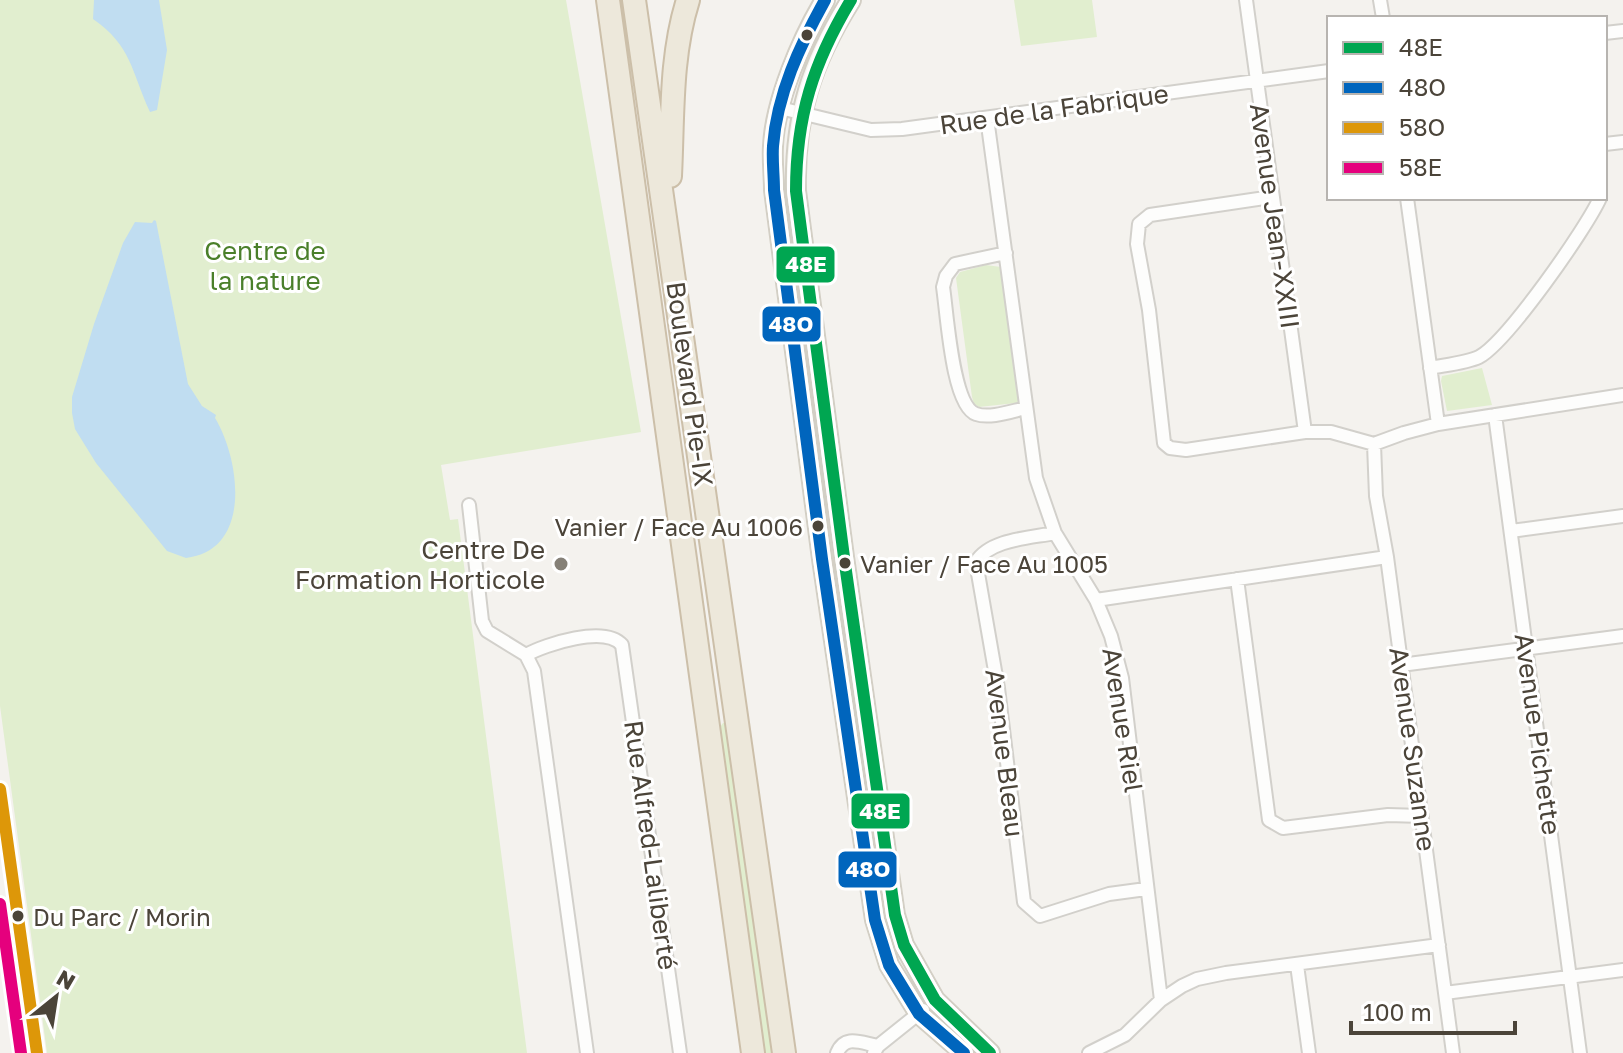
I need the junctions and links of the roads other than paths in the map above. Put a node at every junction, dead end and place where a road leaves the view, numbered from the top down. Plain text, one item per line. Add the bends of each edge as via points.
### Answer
1 (634, 0) edge
2 (688, 0) edge
3 (825, 0) edge
4 (851, 0) edge
5 (1246, 0) edge
6 (607, 6) edge
7 (1327, 71) edge
8 (1257, 81) junction
9 (780, 108) junction
10 (802, 113) junction
11 (987, 118) junction
12 (1272, 197) junction
13 (1407, 200) edge
14 (1599, 200) edge
15 (667, 225) junction
16 (1006, 253) junction
17 (1430, 368) junction
18 (1623, 395) edge
19 (1026, 408) junction
20 (1495, 415) junction
21 (1438, 424) junction
22 (1305, 432) junction
23 (1374, 444) junction
24 (469, 505) dead end
25 (1623, 516) edge
26 (1511, 531) junction
27 (1055, 533) junction
28 (1387, 557) junction
29 (1237, 579) junction
30 (1096, 600) junction
31 (1623, 636) edge
32 (1526, 648) junction
33 (526, 655) junction
34 (1401, 665) junction
35 (0, 789) edge
36 (1422, 816) junction
37 (1146, 889) junction
38 (16, 905) junction
39 (0, 907) edge
40 (1439, 945) junction
41 (1297, 965) junction
42 (1623, 970) edge
43 (1570, 977) junction
44 (1445, 993) junction
45 (935, 1000) junction
46 (1161, 1000) junction
47 (919, 1014) junction
48 (876, 1050) edge
49 (37, 1053) edge
50 (587, 1053) edge
51 (680, 1053) edge
52 (753, 1053) edge
53 (784, 1053) edge
54 (837, 1053) edge
55 (964, 1053) edge
56 (990, 1053) edge
57 (1089, 1053) edge
58 (1309, 1053) edge
59 (1453, 1053) edge
60 (1580, 1053) edge

1 - 15 highway, Boulevard Pie-IX
2 - 15 highway via 674,71
3 - 9 street
4 - 10 street via 814,69
5 - 8 street, Avenue Jean-XXIII
6 - 52 highway, Boulevard Pie-IX
7 - 8 street, Rue de la Fabrique
8 - 11 street, Rue de la Fabrique
8 - 12 street, Avenue Jean-XXIII
9 - 10 street, Rue de la Fabrique
9 - 47 street via 773,144 774,190 873,905 889,965
10 - 11 street, Rue de la Fabrique via 871,130
10 - 45 street via 796,191 895,915 904,945
11 - 16 street, Avenue Riel
12 - 22 street, Avenue Jean-XXIII
12 - 22 street via 1150,215 1139,224 1137,244 1164,443 1186,450
13 - 17 street
14 - 17 street via 1583,231 1489,348 1478,357
15 - 53 highway, Boulevard Pie-IX
16 - 19 street, Avenue Riel
16 - 19 street via 955,264 943,287 958,392 969,410 990,415
17 - 21 street
18 - 20 street
19 - 27 street, Avenue Riel via 1036,478
20 - 21 street
20 - 26 street, Avenue Pichette
21 - 23 street
22 - 23 street via 1331,432
23 - 28 street, Avenue Suzanne
24 - 33 street via 482,621 487,631
25 - 26 street
26 - 32 street, Avenue Pichette
27 - 30 street, Avenue Riel
27 - 37 street, Avenue Bleau via 1009,542 982,553 976,562 998,688 1024,902 1040,916 1109,894
28 - 29 street
28 - 34 street, Avenue Suzanne
29 - 30 street
29 - 36 street via 1269,820 1283,828
30 - 37 street, Avenue Riel via 1122,678
31 - 32 street
32 - 34 street
32 - 43 street, Avenue Pichette
33 - 50 street via 534,671
33 - 51 street, Rue Alfred-Laliberté via 546,644 602,636 617,639 624,652
34 - 36 street, Avenue Suzanne
35 - 38 street
36 - 40 street, Avenue Suzanne
37 - 46 street, Avenue Riel
38 - 39 street
38 - 49 street
40 - 41 street
40 - 44 street, Avenue Suzanne
41 - 46 street via 1197,979
41 - 58 street
42 - 43 street
43 - 44 street
43 - 60 street, Avenue Pichette
44 - 59 street, Avenue Suzanne
45 - 47 street
45 - 56 street
46 - 57 street via 1125,1035
47 - 48 street
47 - 55 street
48 - 54 street via 850,1040

